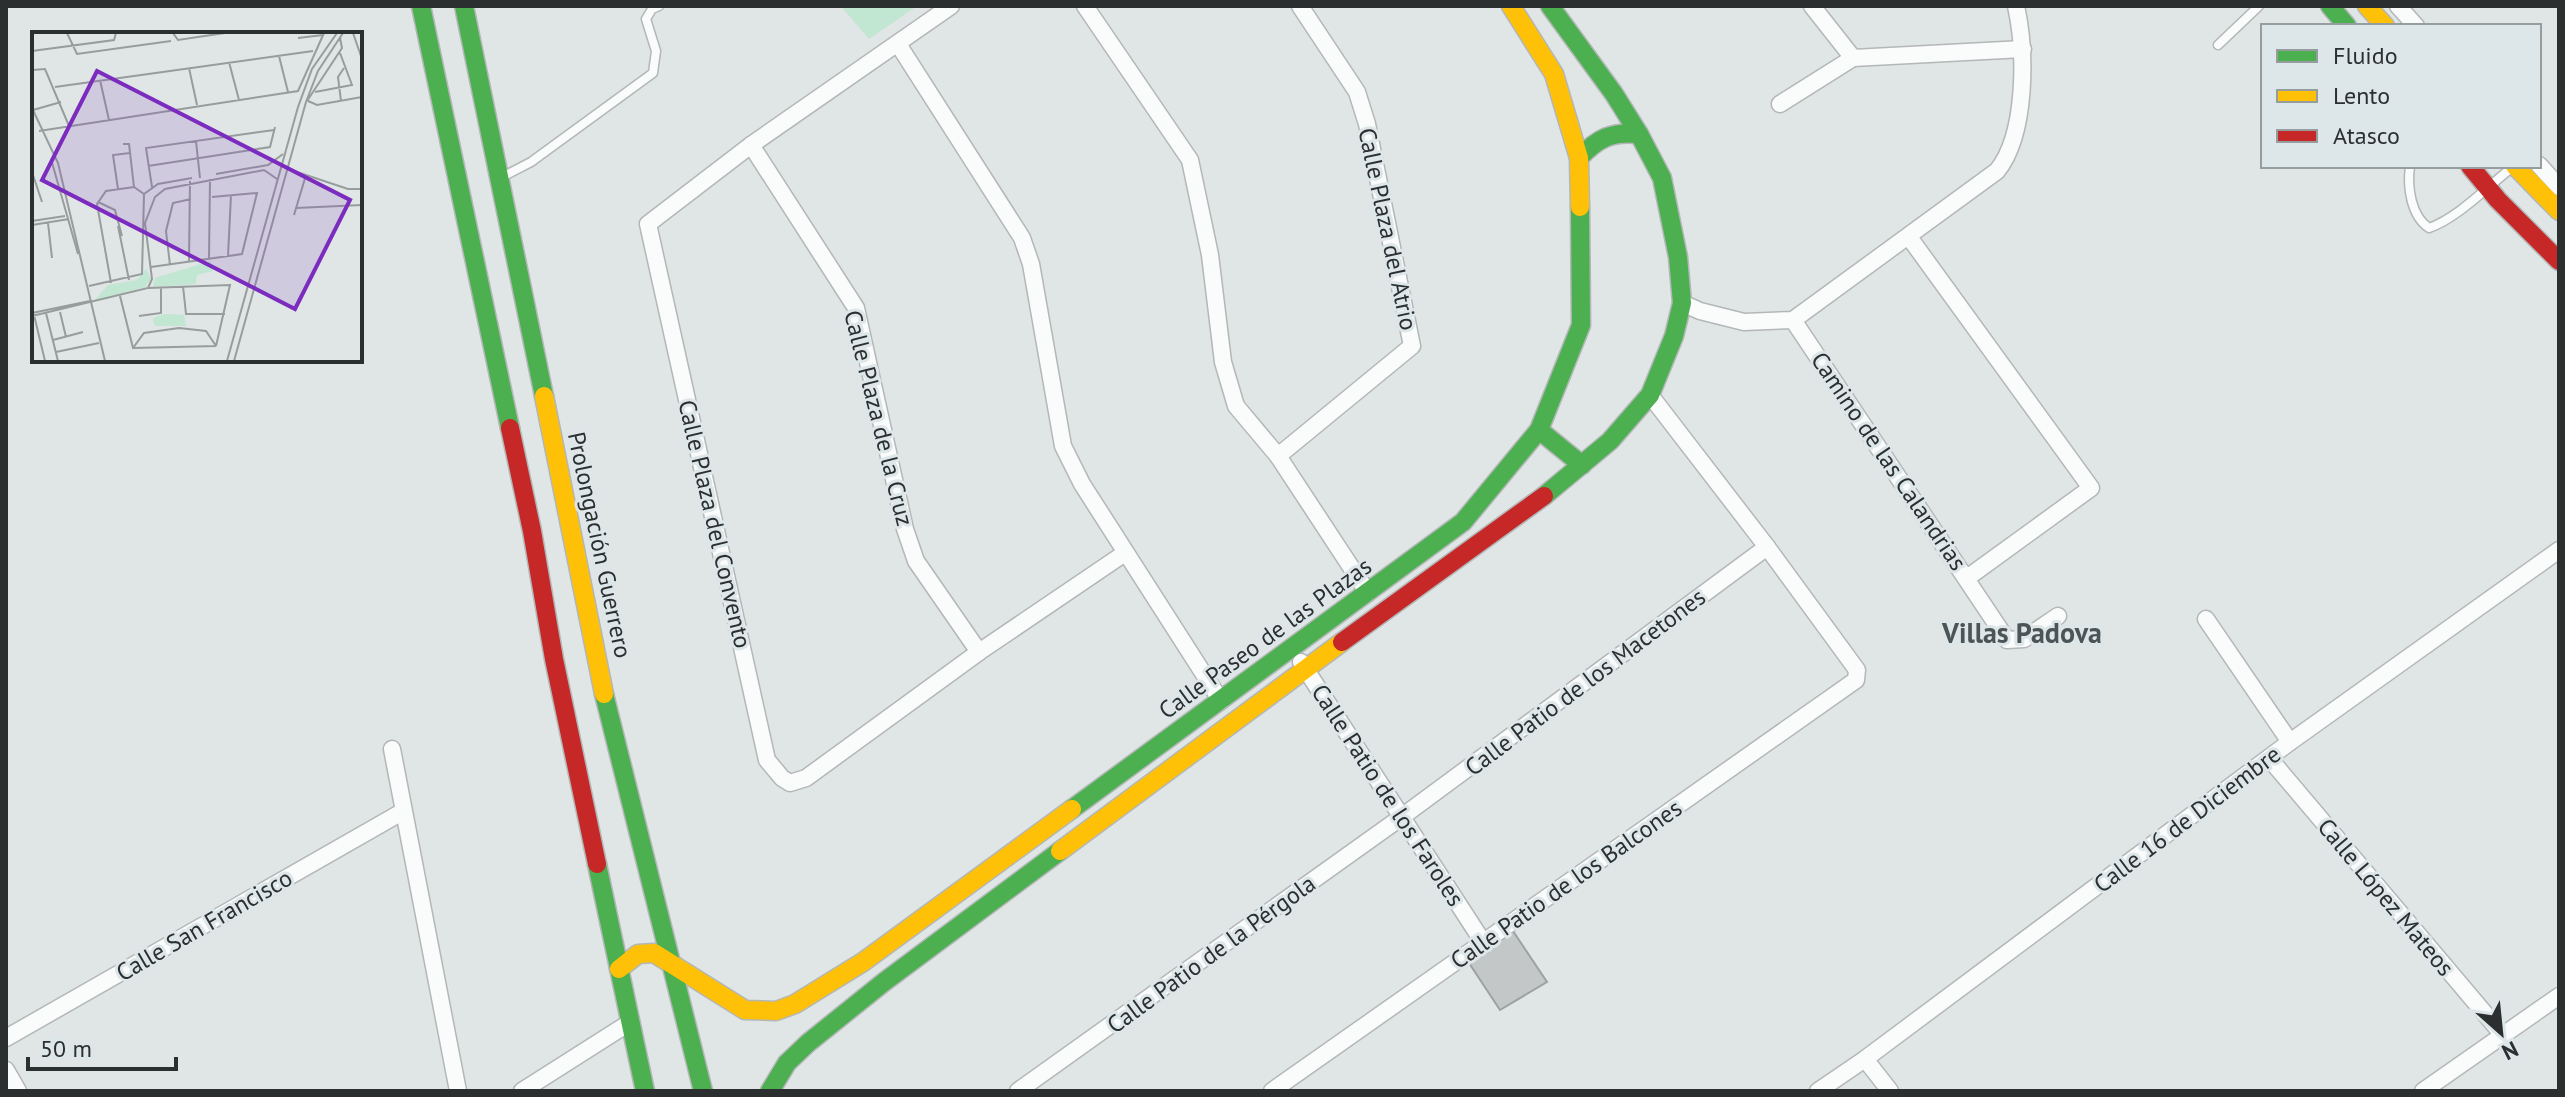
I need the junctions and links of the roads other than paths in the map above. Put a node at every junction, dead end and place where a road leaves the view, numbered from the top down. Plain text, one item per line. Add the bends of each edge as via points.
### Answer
1 (421, 6) edge
2 (464, 6) edge
3 (659, 6) edge
4 (951, 6) edge
5 (1085, 6) edge
6 (1300, 6) edge
7 (1511, 6) edge
8 (1550, 6) edge
9 (1812, 6) edge
10 (2016, 6) edge
11 (2259, 6) edge
12 (2330, 6) edge
13 (2367, 6) edge
14 (2398, 6) edge
15 (2345, 24) edge
16 (2383, 24) edge
17 (2414, 24) edge
18 (898, 44) junction
19 (2218, 45) dead end
20 (2023, 49) junction
21 (1853, 58) junction
22 (1780, 104) dead end
23 (1639, 134) junction
24 (751, 145) junction
25 (1579, 158) junction
26 (2410, 168) edge
27 (2472, 168) edge
28 (2512, 168) edge
29 (2517, 168) edge
30 (2540, 168) edge
31 (500, 179) junction
32 (2488, 186) junction
33 (2556, 200) edge
34 (1909, 237) junction
35 (2556, 253) edge
36 (1682, 303) junction
37 (1793, 320) junction
38 (1650, 395) junction
39 (1539, 430) junction
40 (1278, 456) junction
41 (1582, 465) junction
42 (1767, 547) junction
43 (2559, 550) edge
44 (1125, 553) junction
45 (1967, 578) junction
46 (1368, 593) junction
47 (2058, 616) dead end
48 (2206, 619) dead end
49 (1292, 649) junction
50 (979, 652) junction
51 (576, 655) junction
52 (1305, 668) junction
53 (1221, 701) junction
54 (2290, 742) junction
55 (392, 749) dead end
56 (2269, 758) junction
57 (402, 812) junction
58 (1403, 816) junction
59 (1483, 942) junction
60 (671, 962) junction
61 (619, 969) junction
62 (2559, 996) edge
63 (629, 1023) junction
64 (2503, 1035) junction
65 (6, 1038) edge
66 (1865, 1059) junction
67 (6, 1070) edge
68 (638, 1090) edge
69 (18, 1091) edge
70 (458, 1091) edge
71 (522, 1091) edge
72 (703, 1091) edge
73 (770, 1091) edge
74 (1018, 1091) edge
75 (1272, 1091) edge
76 (1818, 1091) edge
77 (1890, 1091) edge
78 (2423, 1091) edge

1 - 51 street, Prolongación Guerrero via 532,531
2 - 31 street, Prolongación Guerrero
3 - 31 lane via 646,19 656,51 653,73
4 - 18 street, Calle Plaza del Convento
5 - 40 street via 1190,160 1210,255 1223,362 1236,406
6 - 40 street, Calle Plaza del Atrio via 1357,92 1412,346
7 - 25 street, Calle Paseo de las Plazas via 1554,74
8 - 23 street, Calle Paseo de las Plazas
9 - 21 street
10 - 20 street
11 - 19 lane
12 - 15 street
13 - 16 street
14 - 17 street
18 - 24 street, Calle Plaza del Convento
18 - 44 street via 1022,238 1063,446
20 - 21 street
20 - 34 street via 2016,128 2005,161
21 - 22 street
23 - 25 street via 1606,135
23 - 36 street, Calle Paseo de las Plazas via 1662,178
24 - 50 street, Calle Plaza de la Cruz via 856,308 916,561
24 - 50 street, Calle Plaza del Convento via 648,224 767,760 790,783 806,778
25 - 39 street, Calle Paseo de las Plazas via 1581,325
26 - 32 lane via 2411,199 2421,223 2429,228
27 - 32 street
28 - 32 lane
29 - 33 street
30 - 33 street
31 - 51 street, Prolongación Guerrero
32 - 35 street
34 - 37 street
34 - 45 street, Camino de las Calandrias via 2091,488
36 - 37 street via 1744,322
36 - 38 street, Calle Paseo de las Plazas
37 - 45 street, Camino de las Calandrias
38 - 41 street, Calle Paseo de las Plazas
38 - 42 street
39 - 41 street
39 - 46 street, Calle Paseo de las Plazas via 1463,522
40 - 46 street
41 - 52 street, Calle Paseo de las Plazas
42 - 58 street, Calle Patio de los Macetones
42 - 59 street, Calle Patio de los Balcones via 1857,674 1856,680
43 - 54 street, Calle 16 de Diciembre
44 - 50 street, Calle Plaza del Convento
44 - 53 street
45 - 47 street via 2007,640 2024,639
46 - 49 street, Calle Paseo de las Plazas
48 - 54 street
49 - 52 street, Calle Patio de los Faroles
49 - 53 street, Calle Paseo de las Plazas
51 - 60 street, Prolongación Guerrero via 612,731
51 - 61 street, Prolongación Guerrero
52 - 58 street, Calle Patio de los Faroles
52 - 73 street, Calle Paseo de las Plazas via 884,982 787,1063
53 - 60 street, Calle Paseo de las Plazas via 863,962 795,1004 776,1011 745,1010
54 - 56 street, Calle 16 de Diciembre
55 - 57 street
56 - 64 street, Calle López Mateos
56 - 66 street, Calle 16 de Diciembre
57 - 65 street, Calle San Francisco
57 - 70 street
58 - 59 street, Calle Patio de los Faroles
58 - 74 street, Calle Patio de la Pérgola
59 - 75 street, Calle Patio de los Balcones
60 - 61 street, Calle Paseo de las Plazas via 647,952
60 - 72 street, Prolongación Guerrero
61 - 63 street, Prolongación Guerrero
62 - 64 street
63 - 68 street, Prolongación Guerrero
63 - 71 street
64 - 78 street
66 - 76 street, Calle 16 de Diciembre
66 - 77 street
67 - 69 street

